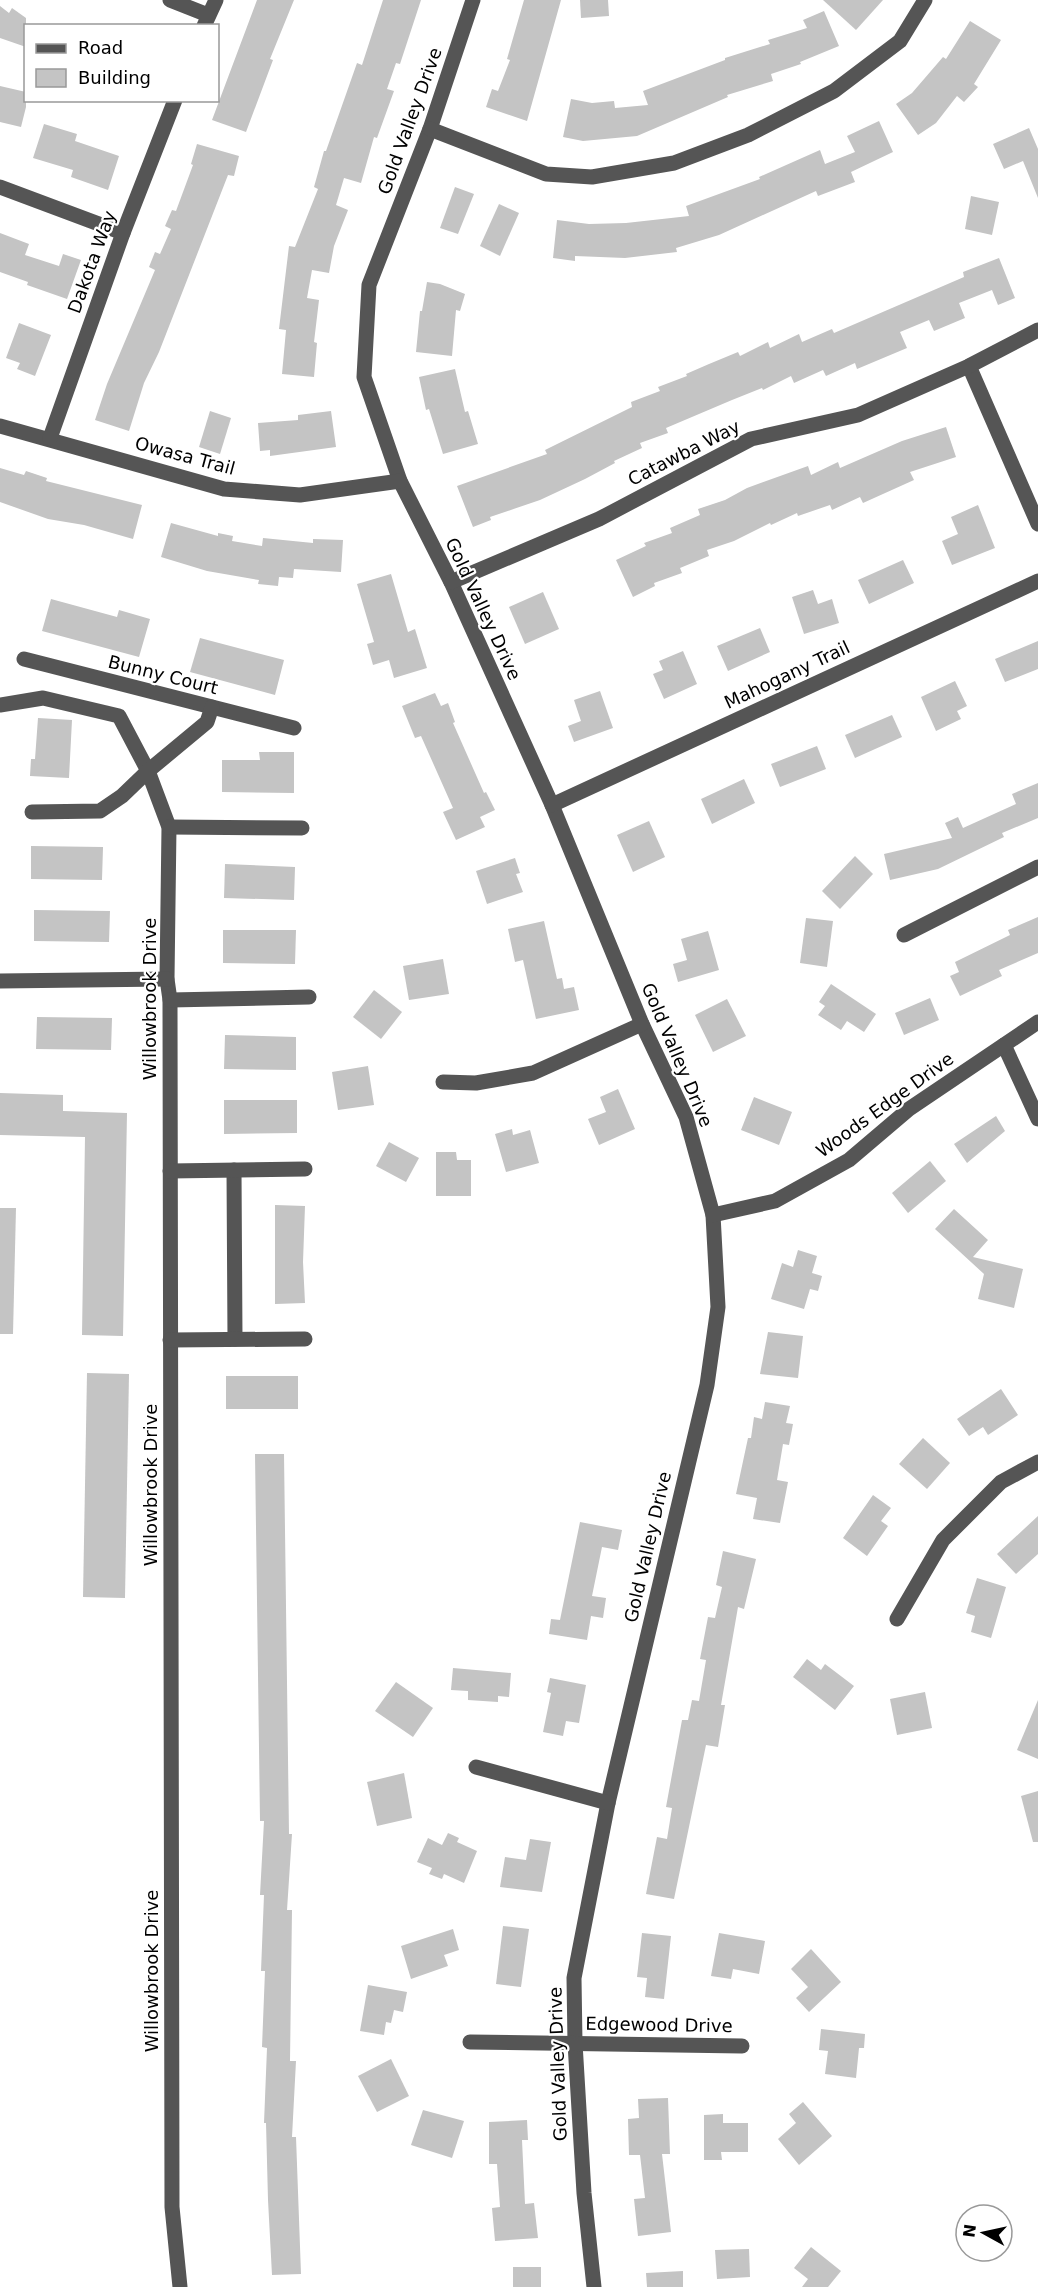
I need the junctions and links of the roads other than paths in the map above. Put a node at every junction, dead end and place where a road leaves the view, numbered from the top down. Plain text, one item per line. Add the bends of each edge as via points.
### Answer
1 (170, 0) edge
2 (216, 0) edge
3 (473, 0) edge
4 (925, 0) edge
5 (206, 20) edge
6 (174, 102) edge
7 (430, 129) junction
8 (0, 187) edge
9 (123, 233) junction
10 (1038, 330) edge
11 (969, 366) junction
12 (0, 426) edge
13 (50, 438) junction
14 (400, 481) junction
15 (1038, 524) edge
16 (1038, 581) edge
17 (451, 582) junction
18 (24, 659) dead end
19 (0, 705) edge
20 (212, 707) junction
21 (294, 728) dead end
22 (148, 771) junction
23 (552, 805) junction
24 (32, 812) dead end
25 (169, 827) junction
26 (302, 828) dead end
27 (1038, 867) edge
28 (904, 935) dead end
29 (167, 979) junction
30 (0, 981) edge
31 (309, 997) dead end
32 (170, 1000) junction
33 (1038, 1022) edge
34 (642, 1024) junction
35 (1004, 1045) junction
36 (443, 1082) dead end
37 (1038, 1119) edge
38 (305, 1169) dead end
39 (234, 1170) junction
40 (170, 1171) junction
41 (712, 1215) junction
42 (305, 1339) dead end
43 (170, 1340) junction
44 (235, 1340) junction
45 (1038, 1462) edge
46 (897, 1619) dead end
47 (476, 1767) dead end
48 (608, 1803) junction
49 (470, 2042) dead end
50 (574, 2043) junction
51 (742, 2046) dead end
52 (180, 2287) edge
53 (594, 2287) edge

1 - 5 street
2 - 5 street
3 - 7 street, Gold Valley Drive
4 - 7 street via 900,41 834,91 748,135 674,162 592,177 546,174
6 - 9 street, Dakota Way
7 - 14 street, Gold Valley Drive via 369,285 364,377
8 - 9 street
9 - 13 street, Dakota Way
10 - 11 street, Catawba Way
11 - 15 street
11 - 17 street, Catawba Way via 858,415 751,439 599,519
12 - 13 street, Owasa Trail
13 - 14 street, Owasa Trail via 224,489 300,495
14 - 17 street, Gold Valley Drive
16 - 23 street, Mahogany Trail
17 - 23 street, Gold Valley Drive
18 - 20 street, Bunny Court
19 - 22 street, Willowbrook Drive via 43,698 119,716
20 - 21 street, Bunny Court
20 - 22 street via 207,722
22 - 24 street via 100,811
22 - 25 street, Willowbrook Drive
23 - 34 street, Gold Valley Drive
25 - 26 street
25 - 29 street, Willowbrook Drive
27 - 28 street
29 - 30 street
29 - 32 street, Willowbrook Drive
31 - 32 street
32 - 40 street, Willowbrook Drive
33 - 35 street, Woods Edge Drive
34 - 36 street via 533,1073 476,1083
34 - 41 street, Gold Valley Drive via 686,1117
35 - 37 street
35 - 41 street, Woods Edge Drive via 909,1109 849,1160 775,1201
38 - 39 street
39 - 40 street
39 - 44 street
40 - 43 street, Willowbrook Drive
41 - 48 street, Gold Valley Drive via 718,1307 707,1385
42 - 44 street
43 - 44 street
43 - 52 street, Willowbrook Drive via 172,2207
45 - 46 street via 1001,1482 943,1540
47 - 48 street
48 - 50 street, Gold Valley Drive via 574,1978
49 - 50 street, Edgewood Drive
50 - 51 street, Edgewood Drive
50 - 53 street, Gold Valley Drive

